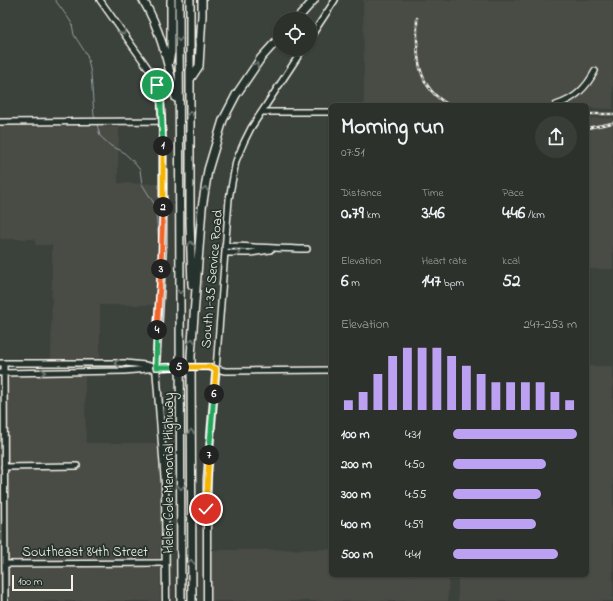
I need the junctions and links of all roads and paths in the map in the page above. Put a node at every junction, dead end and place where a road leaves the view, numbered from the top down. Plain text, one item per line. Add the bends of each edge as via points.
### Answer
1 (100, 0) edge
2 (143, 0) edge
3 (171, 0) edge
4 (179, 0) edge
5 (190, 0) edge
6 (202, 0) edge
7 (314, 0) edge
8 (336, 0) edge
9 (303, 12) edge
10 (317, 28) edge
11 (273, 45) edge
12 (298, 56) edge
13 (168, 66) junction
14 (595, 71) dead end
15 (190, 78) junction
16 (560, 103) edge
17 (179, 110) junction
18 (262, 112) junction
19 (329, 112) edge
20 (162, 121) junction
21 (0, 122) edge
22 (163, 149) joint
23 (226, 246) junction
24 (278, 249) junction
25 (307, 249) dead end
26 (225, 253) junction
27 (193, 325) junction
28 (2, 363) edge
29 (156, 367) junction
30 (216, 369) junction
31 (329, 370) edge
32 (2, 373) edge
33 (77, 466) dead end
34 (4, 467) junction
35 (166, 563) junction
36 (4, 564) junction
37 (5, 601) edge
38 (166, 601) edge
39 (180, 601) edge
40 (192, 601) edge
41 (207, 601) edge

1 -> 20 street via 153,75 159,94
2 - 13 highway via 156,25
3 - 13 highway via 171,52
4 -> 17 highway
5 - 15 highway
6 - 15 highway via 199,66
7 - 9 highway
8 - 10 street
27 -> 11 highway via 202,208 214,146 223,120 236,95
12 - 18 street, South I-35 Service Road
13 - 17 highway
14 - 16 street via 582,90
27 -> 15 highway
17 -> 39 highway, Helen Cole Memorial Highway
18 - 19 street
18 - 23 street, South I-35 Service Road via 246,137 236,162 229,199
20 - 21 street
20 - 22 street
22 - 29 main road via 163,245
23 - 24 street
23 - 26 street, South I-35 Service Road
24 - 25 street
26 -> 24 street
26 - 30 street, South I-35 Service Road
40 -> 27 highway, Helen Cole Memorial Highway
29 -> 28 street via 125,364
28 - 32 street
29 - 30 street, bridge
32 -> 29 street via 124,371
29 - 35 main road via 165,483
30 - 31 street
30 - 41 main road, South I-35 Service Road via 207,479
32 - 34 street
33 - 34 street
34 - 36 street
35 - 36 street, Southeast 84th Street
35 - 38 main road
36 - 37 street

